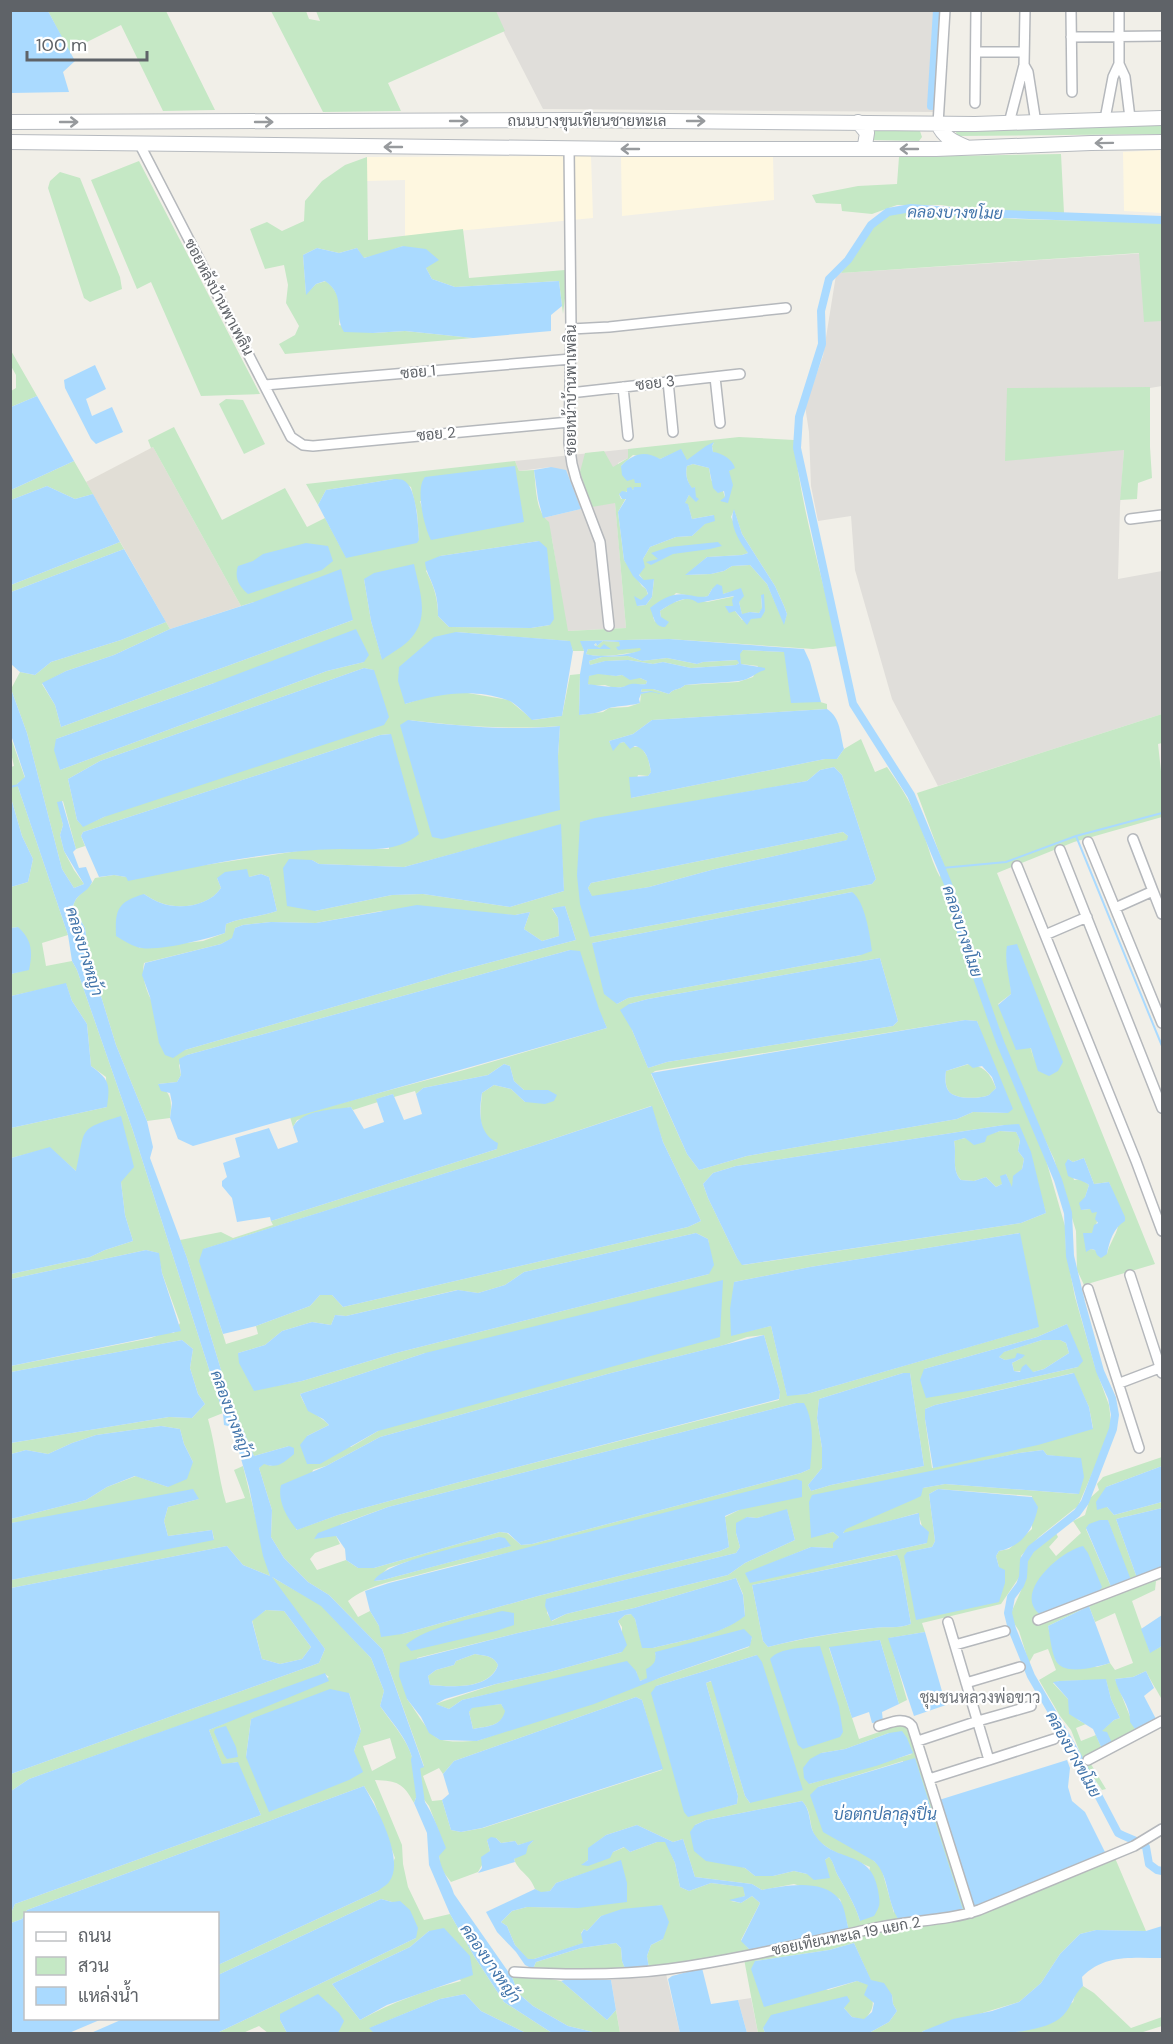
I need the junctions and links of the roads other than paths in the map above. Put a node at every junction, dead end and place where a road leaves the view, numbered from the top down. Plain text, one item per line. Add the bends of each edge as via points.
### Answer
1 (945, 10) edge
2 (976, 10) edge
3 (1025, 10) edge
4 (1071, 10) edge
5 (1119, 10) edge
6 (1119, 36) junction
7 (1162, 36) edge
8 (1071, 37) junction
9 (976, 52) junction
10 (1024, 52) junction
11 (1119, 64) junction
12 (1024, 65) junction
13 (1072, 92) dead end
14 (1110, 94) junction
15 (1127, 94) junction
16 (1016, 98) junction
17 (1032, 99) junction
18 (975, 103) dead end
19 (1162, 117) edge
20 (1105, 118) junction
21 (1130, 118) junction
22 (10, 122) edge
23 (858, 122) junction
24 (938, 123) junction
25 (1009, 123) junction
26 (1036, 123) junction
27 (10, 142) edge
28 (1162, 142) edge
29 (140, 144) junction
30 (569, 148) junction
31 (968, 148) junction
32 (861, 149) junction
33 (786, 308) dead end
34 (571, 329) junction
35 (571, 359) junction
36 (740, 374) dead end
37 (715, 377) junction
38 (668, 381) junction
39 (265, 385) junction
40 (623, 387) junction
41 (570, 393) junction
42 (569, 422) junction
43 (720, 423) dead end
44 (673, 432) dead end
45 (628, 435) dead end
46 (303, 445) joint
47 (1162, 515) edge
48 (1130, 519) dead end
49 (609, 626) dead end
50 (1133, 839) dead end
51 (1088, 843) dead end
52 (1060, 850) dead end
53 (1017, 866) dead end
54 (1153, 891) junction
55 (1115, 908) junction
56 (1162, 914) edge
57 (1087, 917) junction
58 (1045, 935) junction
59 (1162, 1023) edge
60 (1162, 1108) edge
61 (1162, 1231) edge
62 (1130, 1275) dead end
63 (1088, 1289) dead end
64 (1162, 1369) edge
65 (1120, 1383) junction
66 (1139, 1448) dead end
67 (1162, 1572) edge
68 (1038, 1620) dead end
69 (948, 1622) dead end
70 (1005, 1631) dead end
71 (955, 1645) junction
72 (1020, 1667) dead end
73 (966, 1683) junction
74 (1031, 1706) dead end
75 (978, 1721) junction
76 (1162, 1721) edge
77 (879, 1726) dead end
78 (1054, 1739) dead end
79 (918, 1741) junction
80 (989, 1760) junction
81 (1088, 1760) dead end
82 (929, 1779) junction
83 (1162, 1829) edge
84 (970, 1913) junction
85 (514, 1972) dead end

1 - 24 street
2 - 9 street
3 - 10 street
4 - 8 street
5 - 6 street
6 - 7 street
6 - 8 street
6 - 11 street
8 - 13 street
9 - 10 street
9 - 18 street
10 - 12 street
11 - 14 street
11 - 15 street
12 - 16 street
12 - 17 street
14 - 15 street
14 - 20 street
15 - 21 street
16 - 17 street
16 - 25 street
17 - 26 street
19 - 21 main road, ถนนบางขุนเทียนชายทะเล
20 - 21 main road, ถนนบางขุนเทียนชายทะเล
20 - 26 main road, ถนนบางขุนเทียนชายทะเล
22 -> 23 main road, ถนนบางขุนเทียนชายทะเล
23 - 24 main road, ถนนบางขุนเทียนชายทะเล
23 - 32 main road via 867,133
24 - 25 main road, ถนนบางขุนเทียนชายทะเล
24 - 31 main road via 941,132
25 - 26 main road, ถนนบางขุนเทียนชายทะเล
27 - 29 main road, ถนนบางขุนเทียนชายทะเล
28 -> 31 main road, ถนนบางขุนเทียนชายทะเล
30 -> 29 main road, ถนนบางขุนเทียนชายทะเล
29 - 39 street, ซอยหลังบ้านพาเพลิน
32 -> 30 main road, ถนนบางขุนเทียนชายทะเล
30 - 34 street, ซอยหน้าบ้านพาเพลิน
31 -> 32 main road, ถนนบางขุนเทียนชายทะเล
33 - 34 street
34 - 35 street, ซอยหน้าบ้านพาเพลิน
35 - 39 street, ซอย 1
35 - 41 street, ซอยหน้าบ้านพาเพลิน
36 - 37 street, ซอย 3
37 - 38 street, ซอย 3
37 - 43 street
38 - 40 street, ซอย 3
38 - 44 street
39 - 46 street, ซอยหลังบ้านพาเพลิน via 291,437
40 - 41 street, ซอย 3
40 - 45 street
41 - 42 street, ซอยหน้าบ้านพาเพลิน
42 - 46 street, ซอย 2
42 - 49 street, ซอยหน้าบ้านพาเพลิน via 572,464 600,542
47 - 48 street
50 - 54 street
51 - 55 street
52 - 57 street
53 - 58 street
54 - 55 street
54 - 56 street
55 - 59 street
57 - 58 street
57 - 60 street
58 - 61 street
62 - 64 street
63 - 65 street
64 - 65 street
65 - 66 street
67 - 68 street
69 - 71 street
70 - 71 street
71 - 73 street
72 - 73 street
73 - 75 street
74 - 75 street
75 - 79 street
75 - 80 street
76 - 81 street
77 - 79 street via 908,1721
78 - 80 street
79 - 82 street
80 - 82 street
82 - 84 street
83 - 84 street, ซอยเทียนทะเล 19 แยก 2 via 1134,1846
84 - 85 street, ซอยเทียนทะเล 19 แยก 2 via 892,1924 669,1969 572,1975

